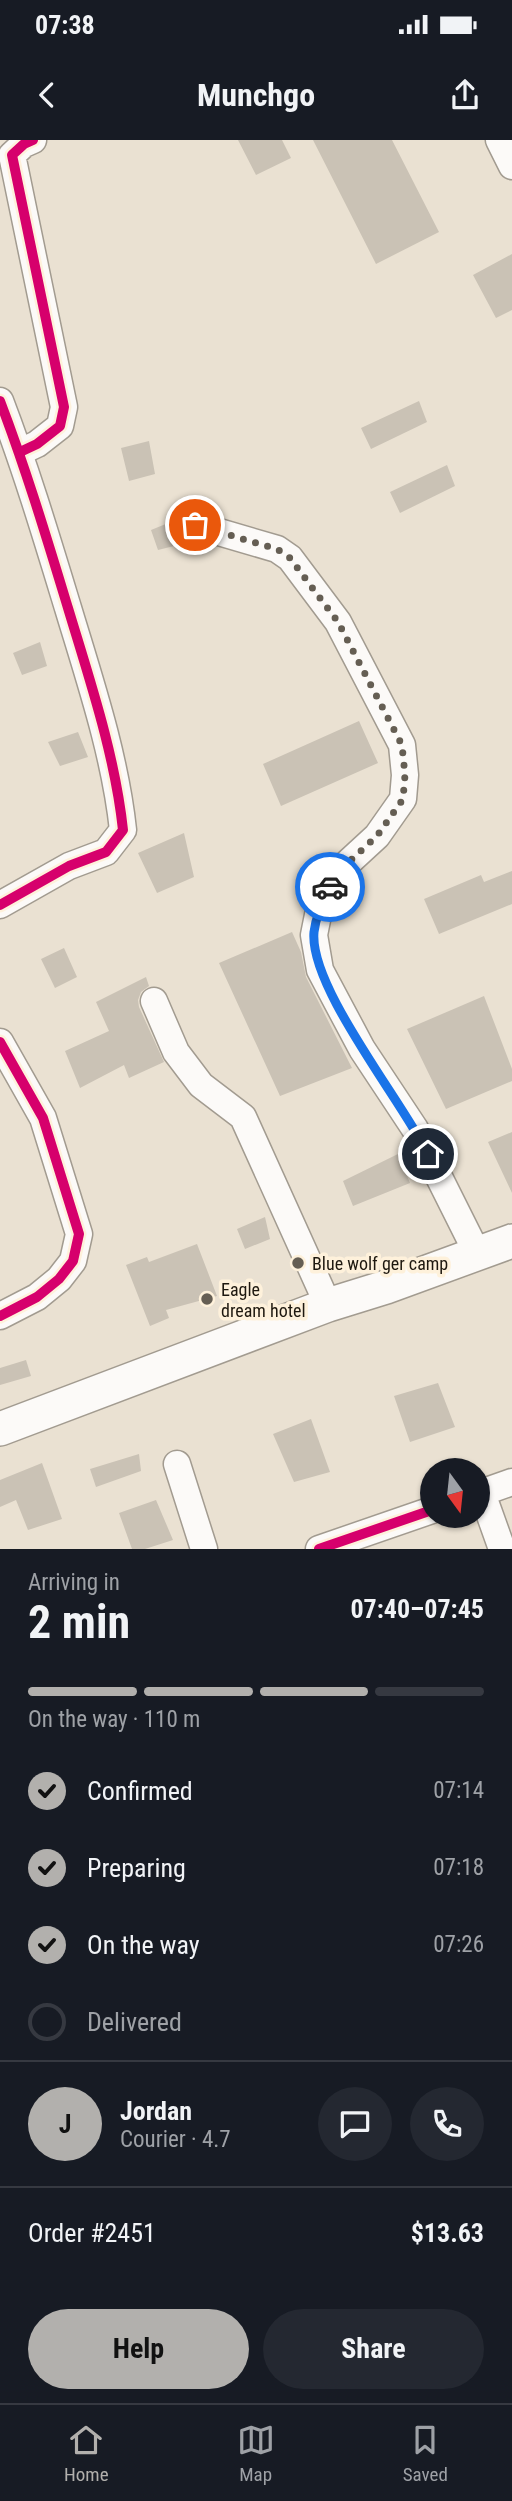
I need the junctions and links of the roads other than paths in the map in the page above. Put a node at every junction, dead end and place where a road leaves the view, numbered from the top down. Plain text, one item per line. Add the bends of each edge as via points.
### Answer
1 (33, 140) edge
2 (499, 140) edge
3 (512, 166) edge
4 (0, 401) edge
5 (20, 452) junction
6 (195, 525) dead end
7 (0, 905) edge
8 (154, 1001) dead end
9 (0, 1042) edge
10 (512, 1241) edge
11 (477, 1254) junction
12 (328, 1305) junction
13 (0, 1315) edge
14 (0, 1429) edge
15 (177, 1464) dead end
16 (512, 1482) edge
17 (490, 1490) edge
18 (420, 1514) edge
19 (490, 1519) edge
20 (204, 1549) edge
21 (319, 1549) edge
22 (502, 1549) edge

1 - 5 street via 12,155 64,407 60,426
2 - 3 street
4 - 5 street
5 - 7 street via 95,697 119,794 123,830 106,852 69,866
6 - 11 street via 277,549 290,558 338,622 402,745 403,799 377,836 339,871 320,905 314,935 320,970 362,1049 415,1129
8 - 12 street via 176,1052 201,1086 243,1116
9 - 13 street via 43,1118 79,1234 73,1261 59,1279 37,1297
10 - 11 main road
11 - 12 main road
12 - 14 main road
15 - 20 street
16 - 17 street
18 - 21 street
19 - 22 street

